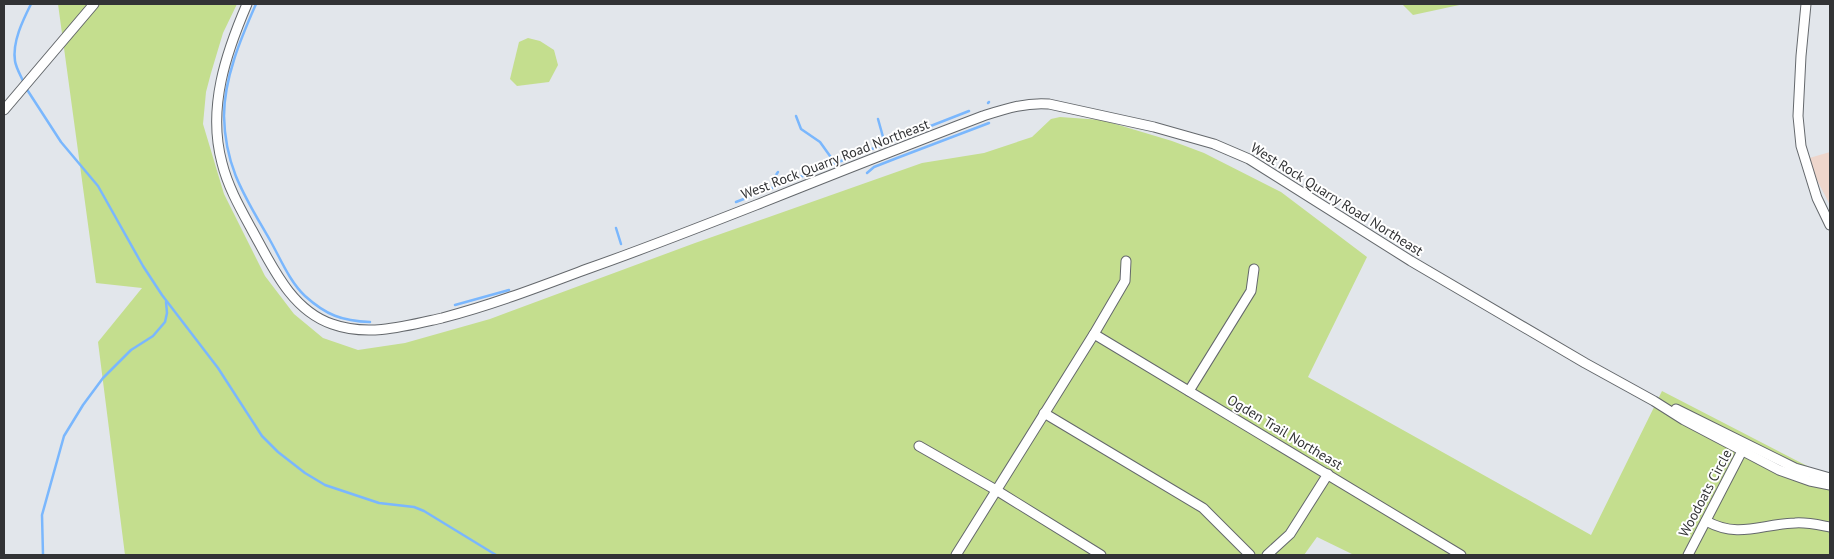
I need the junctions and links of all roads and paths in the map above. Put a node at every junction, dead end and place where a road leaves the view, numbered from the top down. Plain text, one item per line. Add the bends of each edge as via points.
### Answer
1 (94, 4) edge
2 (247, 4) edge
3 (1806, 4) edge
4 (4, 110) edge
5 (1830, 225) edge
6 (1126, 261) dead end
7 (1254, 268) dead end
8 (1094, 334) junction
9 (1189, 391) junction
10 (1044, 413) junction
11 (919, 446) dead end
12 (1744, 448) junction
13 (1328, 474) junction
14 (1830, 478) edge
15 (1830, 485) edge
16 (996, 490) junction
17 (1706, 521) junction
18 (1830, 527) edge
19 (956, 555) edge
20 (1101, 555) edge
21 (1250, 555) edge
22 (1267, 555) edge
23 (1461, 555) edge
24 (1688, 555) edge

1 - 4 street
2 - 12 street, West Rock Quarry Road Northeast via 234,35 219,91 216,129 222,163 236,201 286,288 312,314 342,327 368,330 403,327 509,299 983,116 1041,103 1154,127 1214,144 1249,159 1468,295 1684,420
3 - 5 street via 1798,116 1801,146 1816,198
6 - 8 street via 1125,281
7 - 9 street via 1251,291
8 - 9 street, Ogden Trail Northeast
8 - 10 street
9 - 13 street, Ogden Trail Northeast
10 - 16 street
10 - 21 street via 1203,508
11 - 16 street
12 - 14 street, West Rock Quarry Road Northeast
12 - 15 street, West Rock Quarry Road Northeast via 1784,473
12 - 17 street, Woodoats Circle
13 - 22 street via 1290,534
13 - 23 street, Ogden Trail Northeast
16 - 19 street
16 - 20 street
17 - 18 street via 1731,531 1797,523
17 - 24 street, Woodoats Circle

